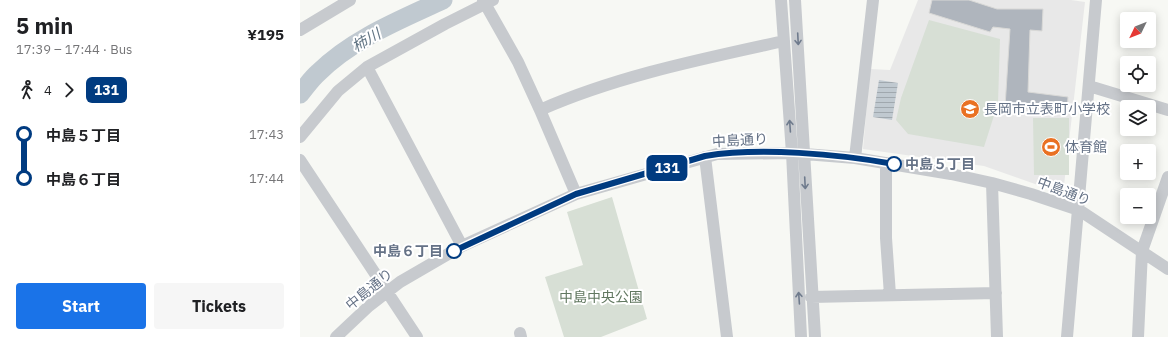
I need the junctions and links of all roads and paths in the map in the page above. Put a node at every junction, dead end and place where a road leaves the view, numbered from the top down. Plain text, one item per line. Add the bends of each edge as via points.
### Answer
1 (350, 0) edge
2 (781, 0) edge
3 (795, 0) edge
4 (873, 0) edge
5 (1096, 0) edge
6 (487, 1) edge
7 (300, 30) edge
8 (784, 41) junction
9 (367, 67) junction
10 (1089, 86) junction
11 (540, 110) junction
12 (1168, 110) edge
13 (300, 137) edge
14 (798, 153) junction
15 (705, 156) junction
16 (855, 158) junction
17 (300, 160) edge
18 (886, 162) junction
19 (1168, 177) edge
20 (992, 183) junction
21 (576, 194) junction
22 (1166, 194) edge
23 (1079, 210) junction
24 (462, 246) junction
25 (1142, 251) junction
26 (1168, 269) edge
27 (386, 292) junction
28 (996, 293) junction
29 (890, 295) junction
30 (811, 296) junction
31 (336, 337) edge
32 (417, 337) edge
33 (727, 337) edge
34 (801, 337) edge
35 (814, 337) edge
36 (997, 337) edge
37 (1067, 337) edge
38 (1138, 337) edge

1 - 7 street
2 - 8 street
3 -> 14 street
4 - 16 street
5 - 10 street
6 - 9 street
6 - 11 street
8 - 11 street via 655,72 568,98
14 -> 8 street
9 - 13 street via 338,91
9 - 24 street
10 - 12 street
10 - 23 street
11 - 21 street
14 - 15 street, 中島通り
14 - 16 street, 中島通り
14 -> 30 street
34 -> 14 street
15 - 21 street, 中島通り
15 - 33 street
16 - 18 street, 中島通り
17 - 27 street
18 - 20 street, 中島通り
18 - 29 street via 886,238
19 - 22 street
20 - 23 street, 中島通り
20 - 28 street
21 - 24 street, 中島通り
22 - 25 street
23 - 25 street, 中島通り
23 - 37 street
24 - 27 street, 中島通り via 416,271
25 - 26 street, 中島通り
25 - 38 street
27 - 31 street, 中島通り
27 - 32 street
28 - 29 street
28 - 36 street
29 - 30 street
30 - 35 street

